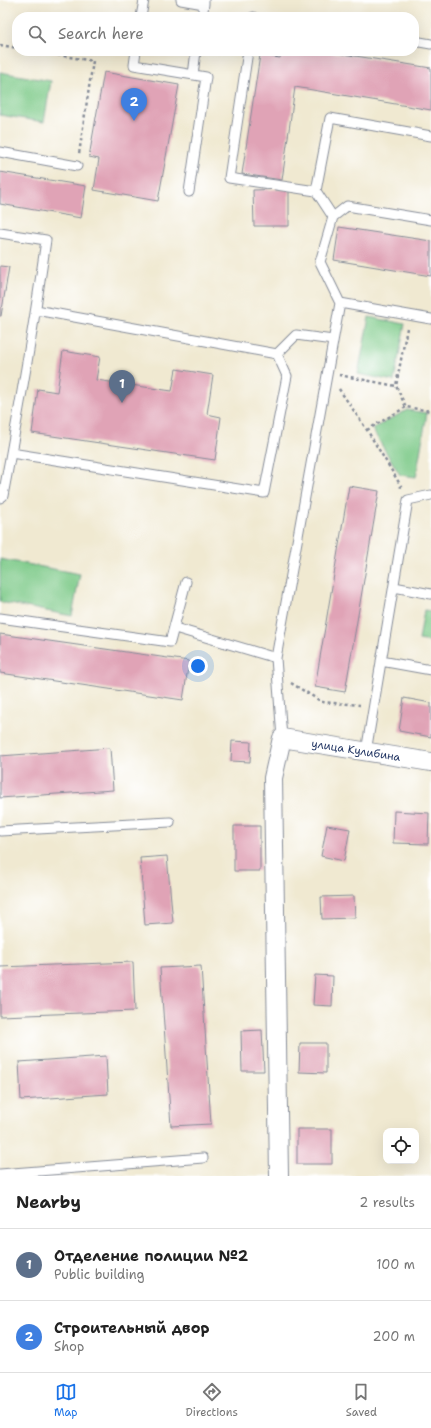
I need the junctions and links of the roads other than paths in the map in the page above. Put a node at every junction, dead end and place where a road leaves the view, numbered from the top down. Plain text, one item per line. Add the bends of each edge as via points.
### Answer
1 (144, 0) edge
2 (181, 0) edge
3 (204, 2) edge
4 (142, 12) edge
5 (203, 12) edge
6 (419, 42) edge
7 (431, 44) edge
8 (135, 56) edge
9 (195, 56) edge
10 (247, 56) edge
11 (193, 75) junction
12 (431, 136) edge
13 (0, 152) edge
14 (77, 166) road end
15 (316, 191) junction
16 (189, 192) dead end
17 (334, 217) junction
18 (431, 220) edge
19 (0, 232) edge
20 (340, 303) junction
21 (36, 310) junction
22 (431, 319) edge
23 (333, 340) junction
24 (277, 354) junction
25 (11, 453) junction
26 (431, 495) edge
27 (0, 498) edge
28 (186, 582) dead end
29 (394, 587) junction
30 (431, 594) edge
31 (0, 618) edge
32 (175, 628) junction
33 (276, 658) junction
34 (381, 661) junction
35 (431, 670) edge
36 (282, 738) junction
37 (366, 752) junction
38 (431, 762) edge
39 (170, 822) dead end
40 (0, 831) edge
41 (203, 1158) dead end
42 (0, 1174) edge
43 (279, 1176) edge

1 - 4 lane
2 - 3 lane
3 - 5 lane
6 - 7 lane
8 - 11 lane via 134,65
9 - 11 lane
10 - 15 lane via 229,178
11 - 16 lane via 206,77
12 - 15 lane via 330,118
13 - 14 lane
15 - 17 lane
17 - 18 lane via 347,206
17 - 20 lane via 320,262
19 - 21 lane via 46,240
20 - 22 lane
20 - 23 lane
21 - 24 lane
21 - 25 lane
23 - 24 lane via 296,335
23 - 33 lane
24 - 25 lane via 287,376 264,493
25 - 27 lane via 3,496
26 - 29 lane via 408,500
28 - 32 lane
29 - 30 lane
29 - 34 lane
31 - 32 lane via 170,642
32 - 33 lane
33 - 36 lane
34 - 35 lane
34 - 37 lane
36 - 37 street, улица Кулибина
36 - 43 street via 274,778
37 - 38 street, улица Кулибина
39 - 40 lane
41 - 42 lane

